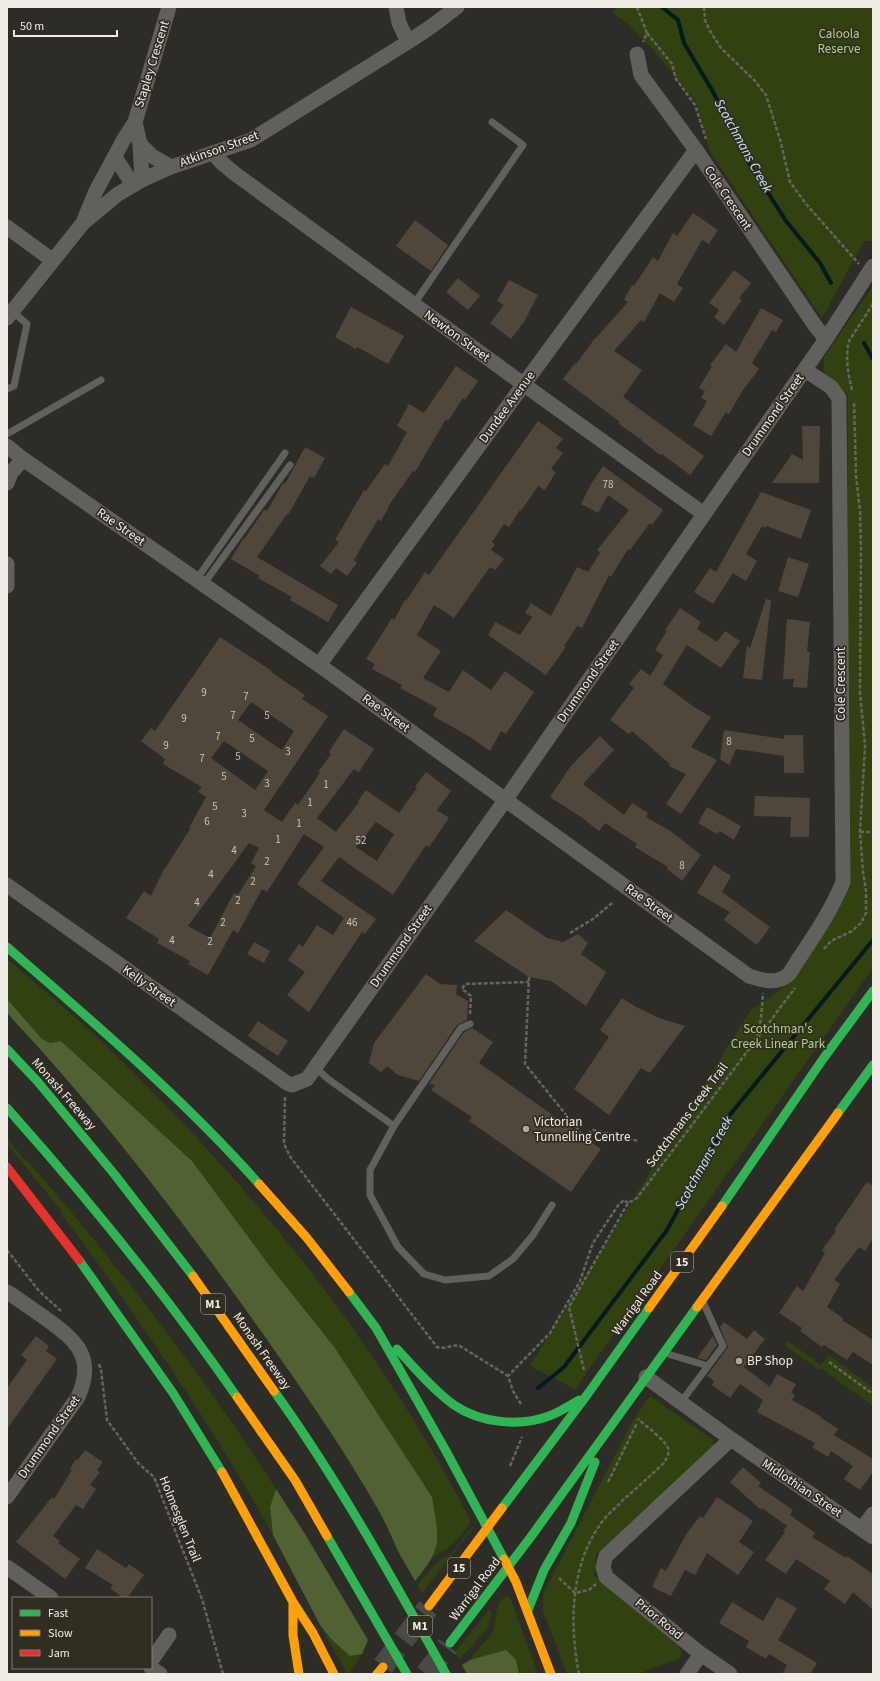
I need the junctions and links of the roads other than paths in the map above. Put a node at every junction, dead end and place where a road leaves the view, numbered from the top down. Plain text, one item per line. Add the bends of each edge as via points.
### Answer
1 (169, 7) edge
2 (396, 7) edge
3 (457, 7) edge
4 (408, 42) junction
5 (637, 54) dead end
6 (135, 122) junction
7 (492, 122) dead end
8 (140, 144) junction
9 (701, 146) junction
10 (214, 154) junction
11 (115, 156) junction
12 (171, 167) junction
13 (137, 183) junction
14 (83, 223) junction
15 (7, 228) edge
16 (52, 260) junction
17 (868, 268) edge
18 (414, 304) junction
19 (10, 315) edge
20 (826, 339) junction
21 (805, 370) junction
22 (101, 380) dead end
23 (523, 384) junction
24 (7, 389) edge
25 (7, 434) edge
26 (7, 446) edge
27 (285, 453) dead end
28 (23, 459) junction
29 (290, 465) dead end
30 (7, 483) edge
31 (704, 514) junction
32 (7, 564) edge
33 (200, 582) junction
34 (7, 586) edge
35 (319, 665) junction
36 (506, 799) junction
37 (7, 885) edge
38 (7, 947) edge
39 (764, 984) joint
40 (873, 991) edge
41 (470, 1024) road end
42 (7, 1049) edge
43 (873, 1064) edge
44 (315, 1067) junction
45 (289, 1088) joint
46 (7, 1108) edge
47 (394, 1126) junction
48 (7, 1167) edge
49 (552, 1205) dead end
50 (7, 1292) edge
51 (702, 1300) junction
52 (376, 1328) junction
53 (664, 1353) junction
54 (708, 1366) junction
55 (646, 1377) junction
56 (587, 1395) junction
57 (681, 1402) junction
58 (608, 1431) junction
59 (731, 1439) junction
60 (7, 1496) edge
61 (873, 1514) edge
62 (488, 1528) junction
63 (868, 1533) edge
64 (7, 1567) edge
65 (508, 1567) junction
66 (50, 1597) edge
67 (292, 1602) junction
68 (430, 1606) tunnel mouth
69 (528, 1610) junction
70 (169, 1635) dead end
71 (450, 1643) tunnel mouth
72 (701, 1654) junction
73 (152, 1660) edge
74 (299, 1674) edge
75 (334, 1674) edge
76 (407, 1674) edge
77 (446, 1674) edge
78 (551, 1674) edge
79 (687, 1674) edge
80 (730, 1674) edge

1 - 6 street, Stapley Crescent
2 - 4 street via 399,23
3 - 4 street, Atkinson Street
4 - 10 street, Atkinson Street via 270,130
5 - 9 street, Cole Crescent via 641,75
6 - 8 street, Stapley Crescent
6 - 11 street, Stapley Crescent
7 - 18 lane via 523,145
8 - 12 street via 152,156
8 - 13 street, Stapley Crescent
9 - 20 street, Cole Crescent
9 - 23 street, Dundee Avenue
10 - 12 street, Atkinson Street
10 - 18 street, Newton Street via 234,173
11 - 13 street
11 - 14 street, Stapley Crescent via 96,191
12 - 13 street, Atkinson Street
13 - 14 street, Atkinson Street via 105,203
14 - 16 street, Atkinson Street
15 - 16 street
16 - 19 street, Atkinson Street
17 - 20 street, Drummond Street
18 - 23 street, Newton Street
19 - 24 lane via 27,324 14,386
20 - 21 street, Drummond Street
21 - 31 street, Drummond Street
21 - 39 street, Cole Crescent via 831,388 839,398 843,882 825,920 787,975
22 - 25 lane
23 - 31 street, Newton Street
23 - 35 street, Dundee Avenue
26 - 28 street, Rae Street
27 - 33 lane
28 - 30 street
28 - 33 street, Rae Street
29 - 33 lane
31 - 36 street, Drummond Street
32 - 34 street
33 - 35 street, Rae Street
35 - 36 street, Rae Street
36 - 39 street, Rae Street via 749,976
36 - 44 street, Drummond Street
37 - 45 street, Kelly Street via 287,1083
38 - 52 highway via 125,1049 236,1158 307,1238
40 - 56 highway, Warrigal Road / 15
41 - 47 lane via 461,1028
42 - 77 highway, Monash Freeway / M1 via 38,1082 115,1175 184,1264 297,1423 393,1579
43 - 51 highway, Warrigal Road
44 - 45 street, Drummond Street via 307,1079
44 - 47 lane
46 - 76 highway, M1 via 80,1191 148,1275 220,1372 295,1480
47 - 49 lane via 370,1170 370,1195 398,1247 424,1274 445,1280 489,1276 513,1259 533,1235
48 - 67 highway via 93,1278 173,1393 231,1486
50 - 60 street, Drummond Street via 73,1340 82,1354 85,1375 83,1387 76,1400
51 - 53 highway, Warrigal Road
51 - 54 lane via 723,1346
52 - 56 highway via 456,1406 485,1418 522,1422 534,1420 563,1410
52 - 62 highway
53 - 54 lane
53 - 55 highway, Warrigal Road
54 - 57 lane
55 - 57 street, Midlothian Street
55 - 58 highway, Warrigal Road
56 - 62 highway, Warrigal Road / 15
57 - 59 street, Midlothian Street
58 - 65 highway, Warrigal Road
58 - 69 highway via 570,1523 544,1570
59 - 63 street, Midlothian Street
59 - 72 street, Prior Road via 606,1556 604,1567 606,1577
61 - 63 street
62 - 65 highway
62 - 68 highway, Warrigal Road / 15
64 - 66 street
65 - 69 highway
65 - 71 highway, Warrigal Road
67 - 74 highway via 293,1635
67 - 75 highway via 314,1633
69 - 78 highway
70 - 73 street
72 - 79 street
72 - 80 street, Prior Road

